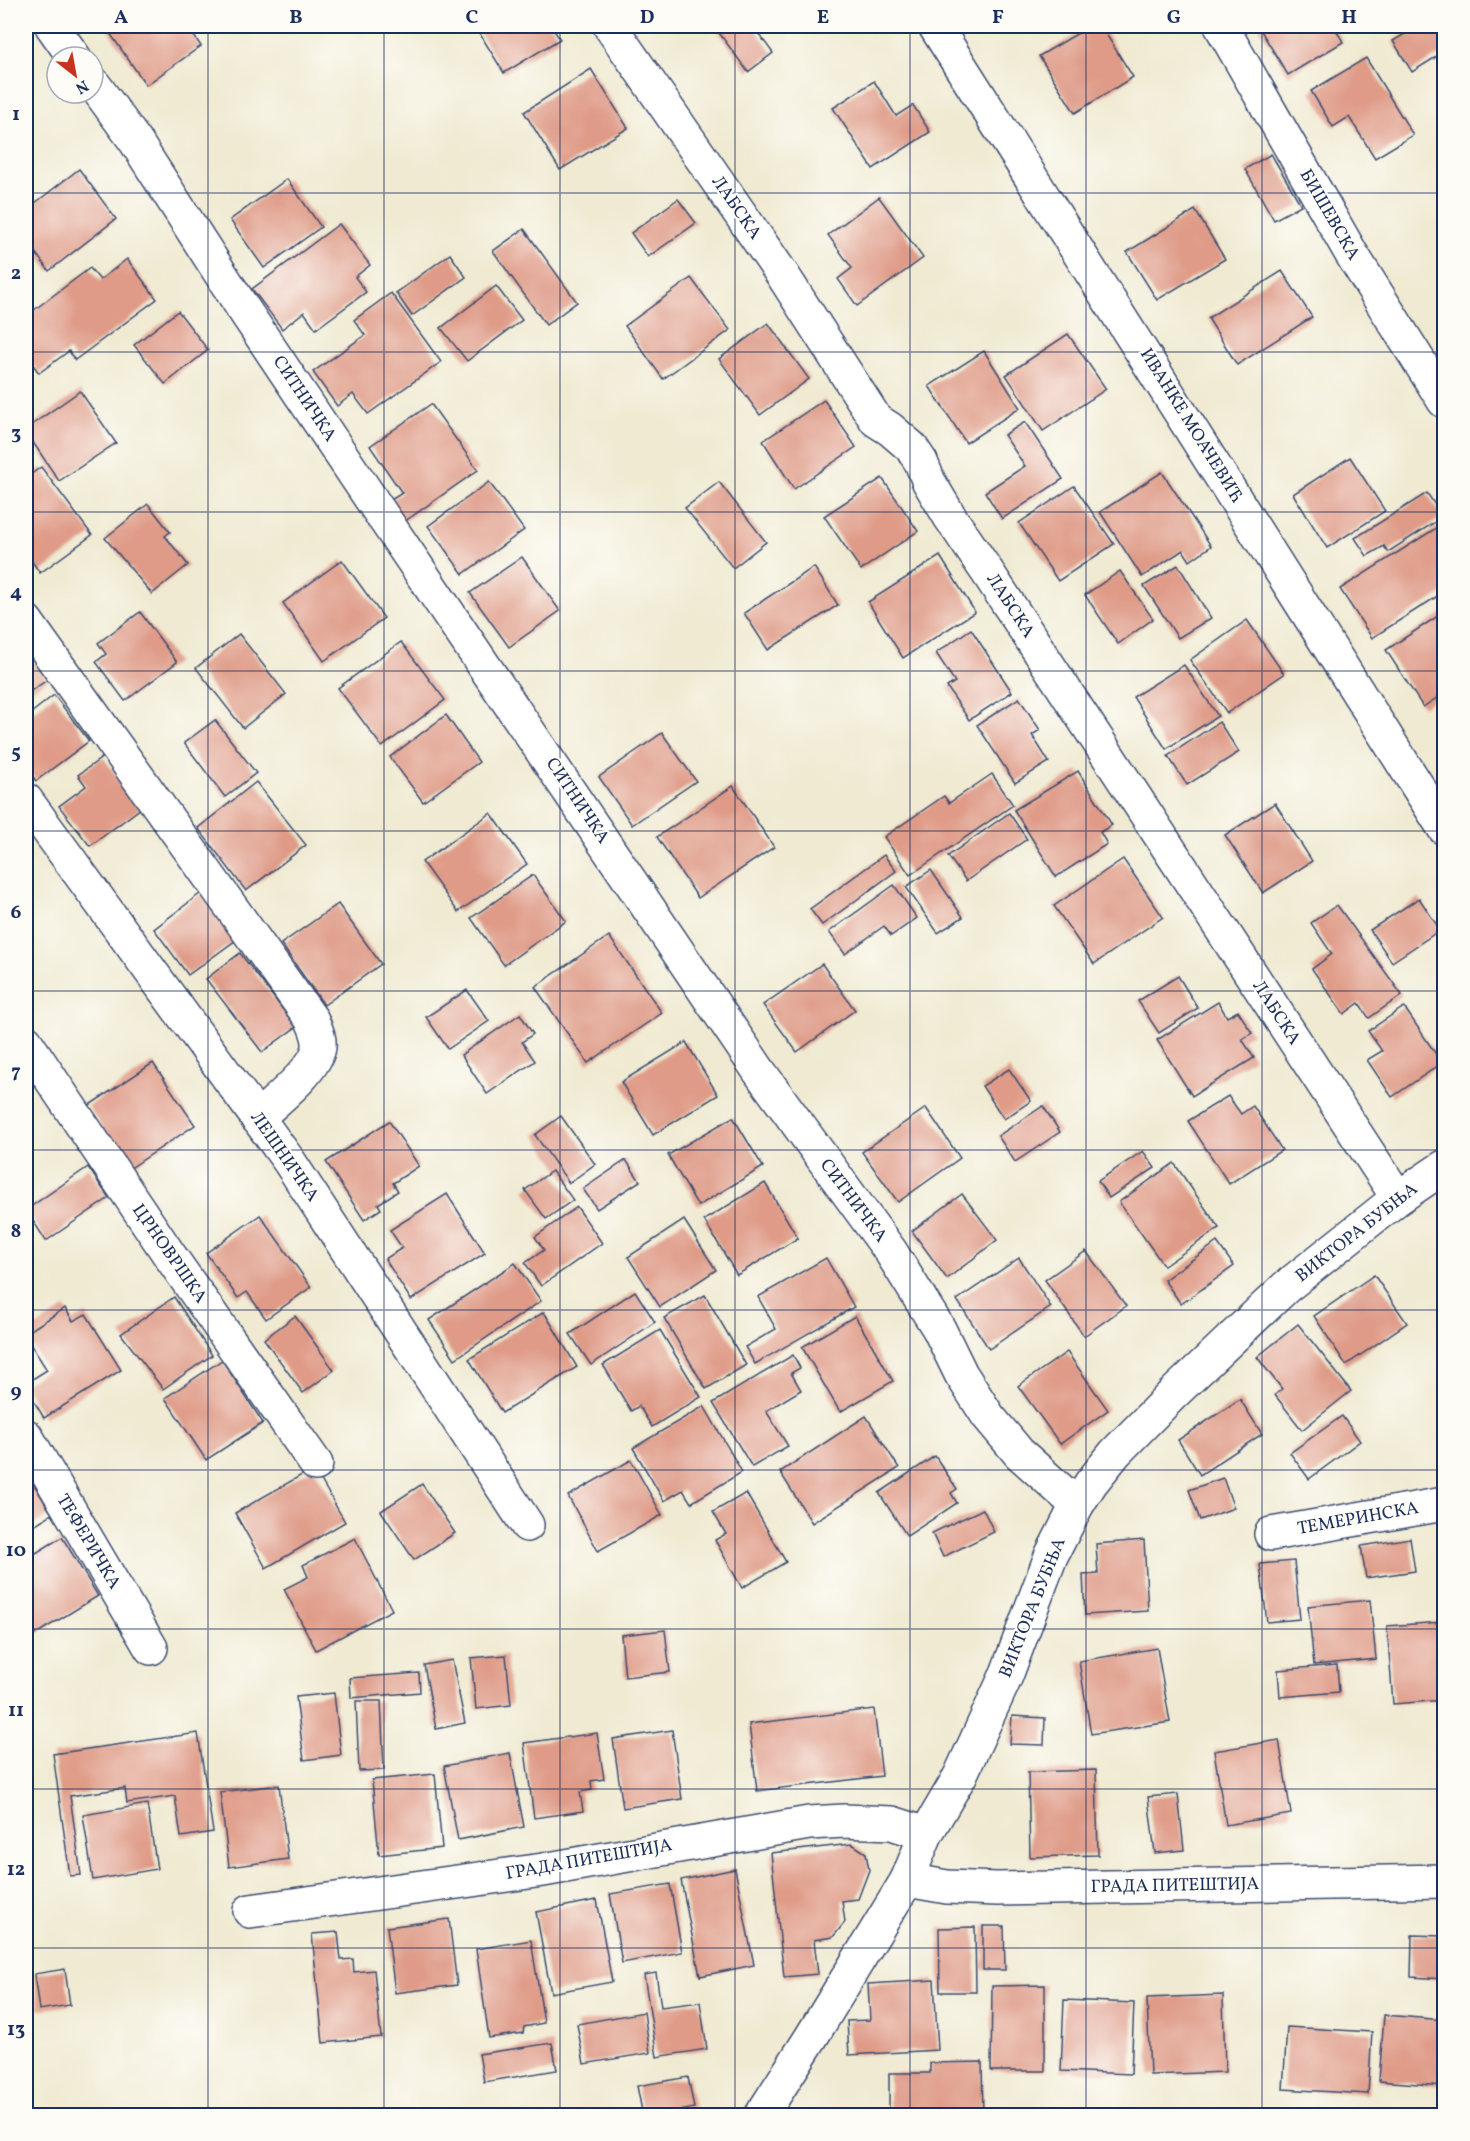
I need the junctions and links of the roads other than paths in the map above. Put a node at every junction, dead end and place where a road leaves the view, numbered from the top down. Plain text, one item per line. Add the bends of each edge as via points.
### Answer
1 (52, 26) edge
2 (610, 26) edge
3 (935, 26) edge
4 (1221, 26) edge
5 (65, 45) edge
6 (105, 99) edge
7 (1444, 401) edge
8 (26, 621) edge
9 (26, 800) edge
10 (1444, 828) edge
11 (26, 1042) edge
12 (257, 1118) junction
13 (1444, 1167) edge
14 (1398, 1198) junction
15 (26, 1436) edge
16 (316, 1464) dead end
17 (1444, 1504) edge
18 (1077, 1505) junction
19 (526, 1525) dead end
20 (1271, 1534) dead end
21 (151, 1648) dead end
22 (926, 1834) junction
23 (907, 1880) junction
24 (1444, 1881) edge
25 (250, 1911) dead end
26 (761, 2115) edge

1 - 5 street
2 - 14 street, ЛАБСКА via 784,277 876,420 916,454 950,517
3 - 10 street, ИВАНКЕ МОАЧЕВИЋ
4 - 7 street, БИШЕВСКА via 1351,253
6 - 18 street, СИТНИЧКА via 759,1071 891,1252 988,1416 1019,1453
8 - 12 street via 312,1020 319,1036 318,1050 308,1068
9 - 12 street, ЛЕШНИЧКА
11 - 16 street, ЦРНОВРШКА
12 - 19 street, ЛЕШНИЧКА
13 - 14 street, ВИКТОРА БУБЊА
14 - 18 street, ВИКТОРА БУБЊА via 1286,1287 1220,1348 1116,1453
15 - 21 street, ТЕФЕРИЧКА
17 - 20 street, ТЕМЕРИНСКА
18 - 22 street, ВИКТОРА БУБЊА via 1051,1556 1002,1686 960,1776
22 - 23 street, ВИКТОРА БУБЊА
22 - 25 street, ГРАДА ПИТЕШТИЈА via 892,1823 809,1823 543,1870
23 - 24 street, ГРАДА ПИТЕШТИЈА via 996,1889
23 - 26 street, ВИКТОРА БУБЊА

